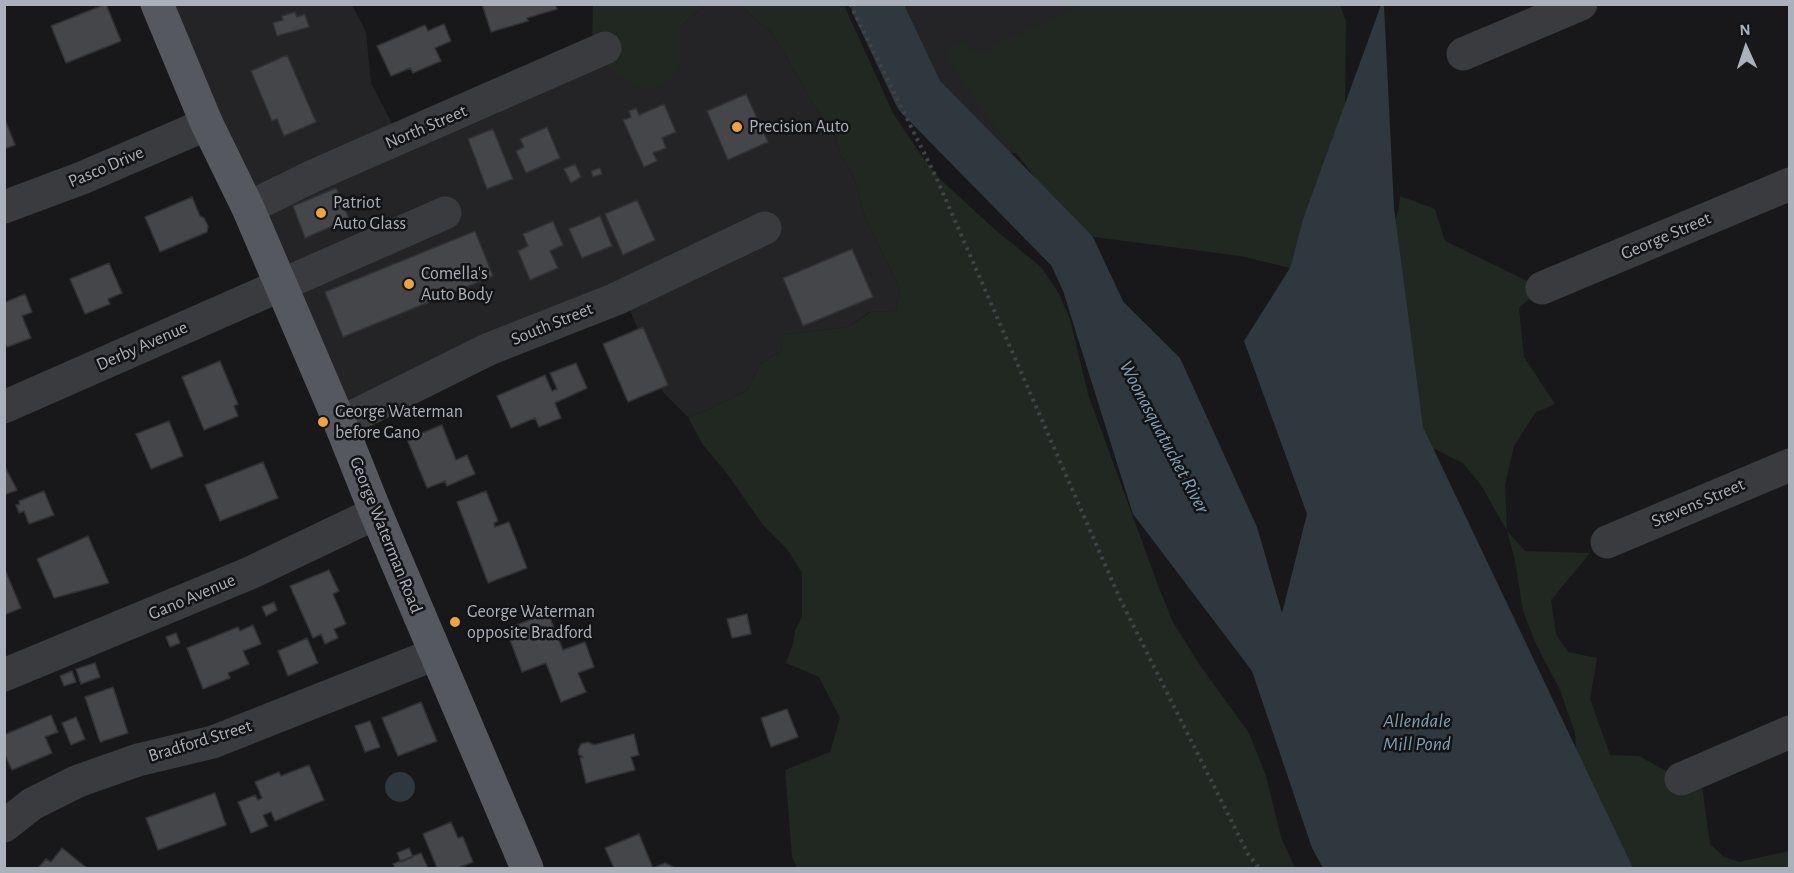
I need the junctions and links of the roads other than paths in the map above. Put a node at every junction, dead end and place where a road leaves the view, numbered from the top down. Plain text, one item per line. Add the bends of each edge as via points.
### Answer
1 (157, 4) edge
2 (1581, 4) edge
3 (605, 48) dead end
4 (1463, 54) dead end
5 (207, 124) junction
6 (1790, 183) edge
7 (4, 207) edge
8 (248, 208) junction
9 (445, 213) dead end
10 (765, 228) dead end
11 (280, 284) junction
12 (1542, 288) dead end
13 (4, 407) edge
14 (340, 423) junction
15 (1790, 465) edge
16 (376, 513) junction
17 (1607, 542) dead end
18 (435, 654) junction
19 (4, 675) edge
20 (1790, 732) edge
21 (1681, 779) dead end
22 (4, 826) edge
23 (527, 868) edge

1 - 5 main road, George Waterman Road
2 - 4 street
3 - 8 street, North Street
5 - 7 street, Pasco Drive
5 - 8 main road, George Waterman Road
6 - 12 street, George Street
8 - 11 main road, George Waterman Road
9 - 11 street, Derby Avenue
10 - 14 street, South Street via 616,299 489,349
11 - 13 street, Derby Avenue
11 - 14 main road, George Waterman Road
14 - 16 main road, George Waterman Road
15 - 17 street, Stevens Street
16 - 18 main road, George Waterman Road
16 - 19 street, Gano Avenue via 250,573
18 - 22 street, Bradford Street via 213,742 138,760 78,781 32,804
18 - 23 main road, George Waterman Road
20 - 21 street

